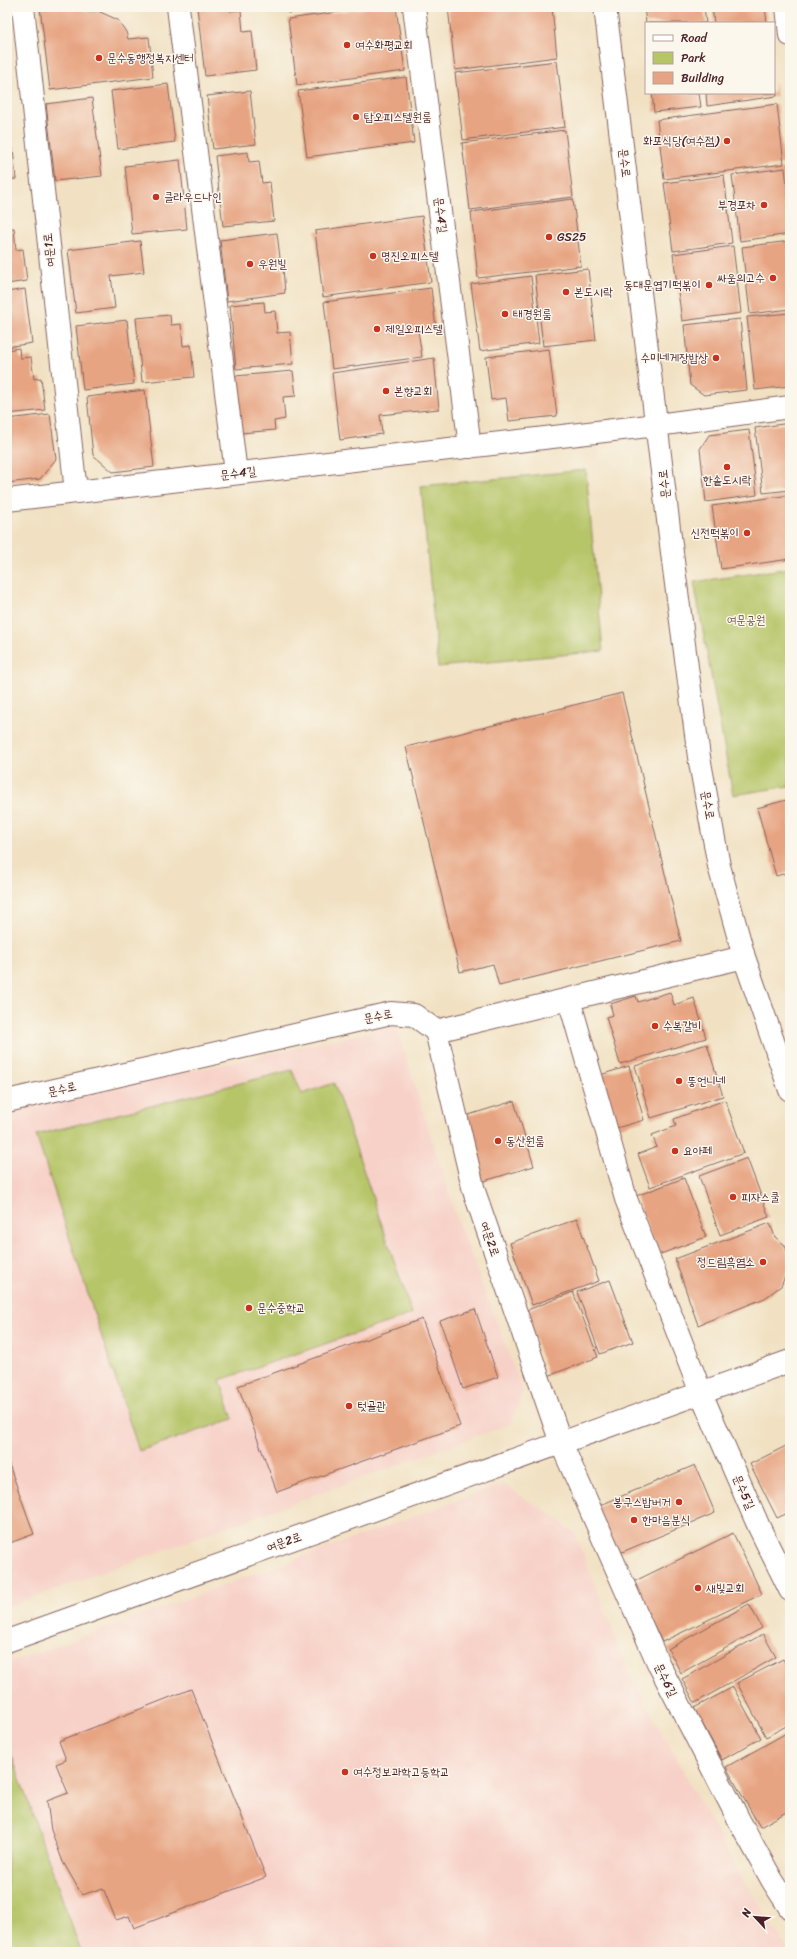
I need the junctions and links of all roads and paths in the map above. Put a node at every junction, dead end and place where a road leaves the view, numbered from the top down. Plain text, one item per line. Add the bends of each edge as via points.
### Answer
1 (23, 7) edge
2 (178, 7) edge
3 (414, 7) edge
4 (605, 7) edge
5 (787, 7) edge
6 (790, 35) edge
7 (790, 407) edge
8 (657, 425) junction
9 (470, 447) junction
10 (236, 474) junction
11 (76, 492) junction
12 (7, 500) edge
13 (744, 958) junction
14 (569, 999) junction
15 (436, 1031) junction
16 (790, 1090) edge
17 (7, 1101) edge
18 (790, 1361) edge
19 (701, 1393) junction
20 (561, 1443) junction
21 (790, 1590) edge
22 (7, 1641) edge
23 (790, 1908) edge

1 - 11 street, 여문1로
2 - 10 street
3 - 9 street, 문수4길
4 - 8 street, 문수로
5 - 6 street
7 - 8 street, 문수4길
8 - 9 street, 문수4길
8 - 13 street, 문수로 via 700,757 719,866
9 - 10 street, 문수4길
10 - 11 street, 문수4길
11 - 12 street, 문수4길
13 - 14 street
13 - 16 street, 문수로
14 - 15 street
14 - 19 street via 626,1199
15 - 17 street, 문수로 via 414,1015 392,1012
15 - 20 street, 여문2로 via 474,1191
18 - 19 street, 여문2로
19 - 20 street, 여문2로
19 - 21 street, 문수5길
20 - 22 street, 여문2로
20 - 23 street, 문수6길 via 659,1665 740,1822

